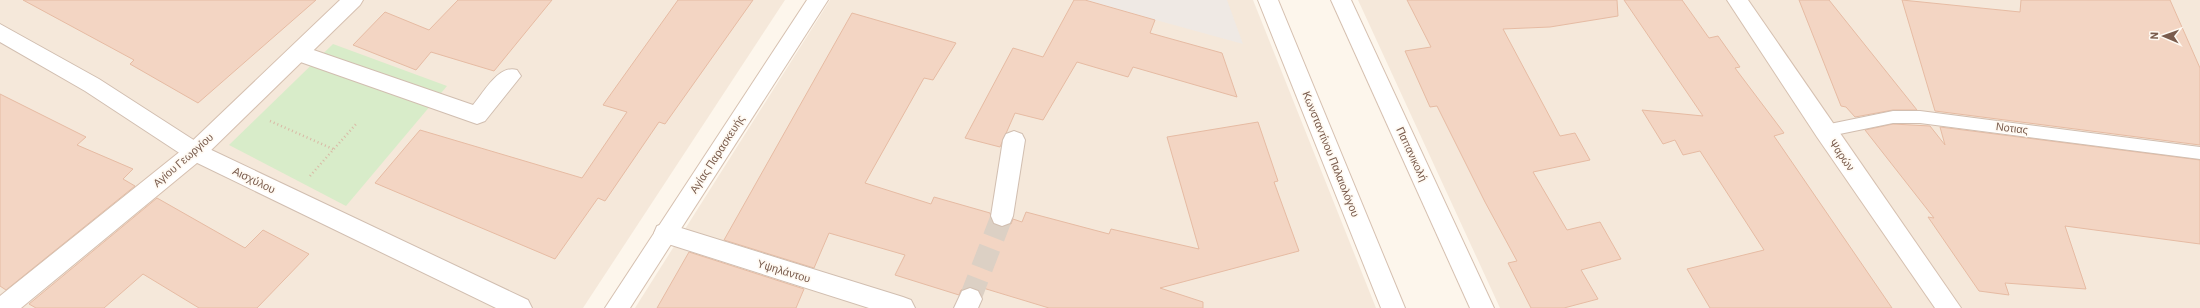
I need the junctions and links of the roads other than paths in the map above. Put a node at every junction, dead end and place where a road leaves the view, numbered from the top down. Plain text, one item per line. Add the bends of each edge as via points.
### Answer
1 (353, 0) edge
2 (818, 0) edge
3 (1268, 0) edge
4 (1341, 0) edge
5 (1737, 0) edge
6 (0, 32) edge
7 (299, 53) junction
8 (510, 76) dead end
9 (1825, 131) junction
10 (1014, 140) dead end
11 (194, 152) junction
12 (2200, 153) edge
13 (1002, 216) tunnel mouth
14 (665, 233) junction
15 (3, 308) edge
16 (520, 308) edge
17 (617, 308) edge
18 (904, 308) edge
19 (1393, 308) edge
20 (1482, 308) edge
21 (1949, 308) edge

1 - 7 street, Αγίου Γεωργίου
2 - 14 street, Αγίας Παρασκευής
3 - 19 street, Κωνσταντίνου Παλαιολόγου
4 - 20 street, Παπανικολή
5 - 9 street, Ψαρών
6 - 11 street, Αισχύλου via 92,85
7 - 8 street via 477,115
7 - 11 street, Αγίου Γεωργίου
9 - 12 lane, Νοτιας via 1893,117 1920,117
9 - 21 street, Ψαρών
10 - 13 street
11 - 15 street, Αγίου Γεωργίου
11 - 16 street, Αισχύλου
14 - 17 street, Αγίας Παρασκευής
14 - 18 street, Υψηλάντου

